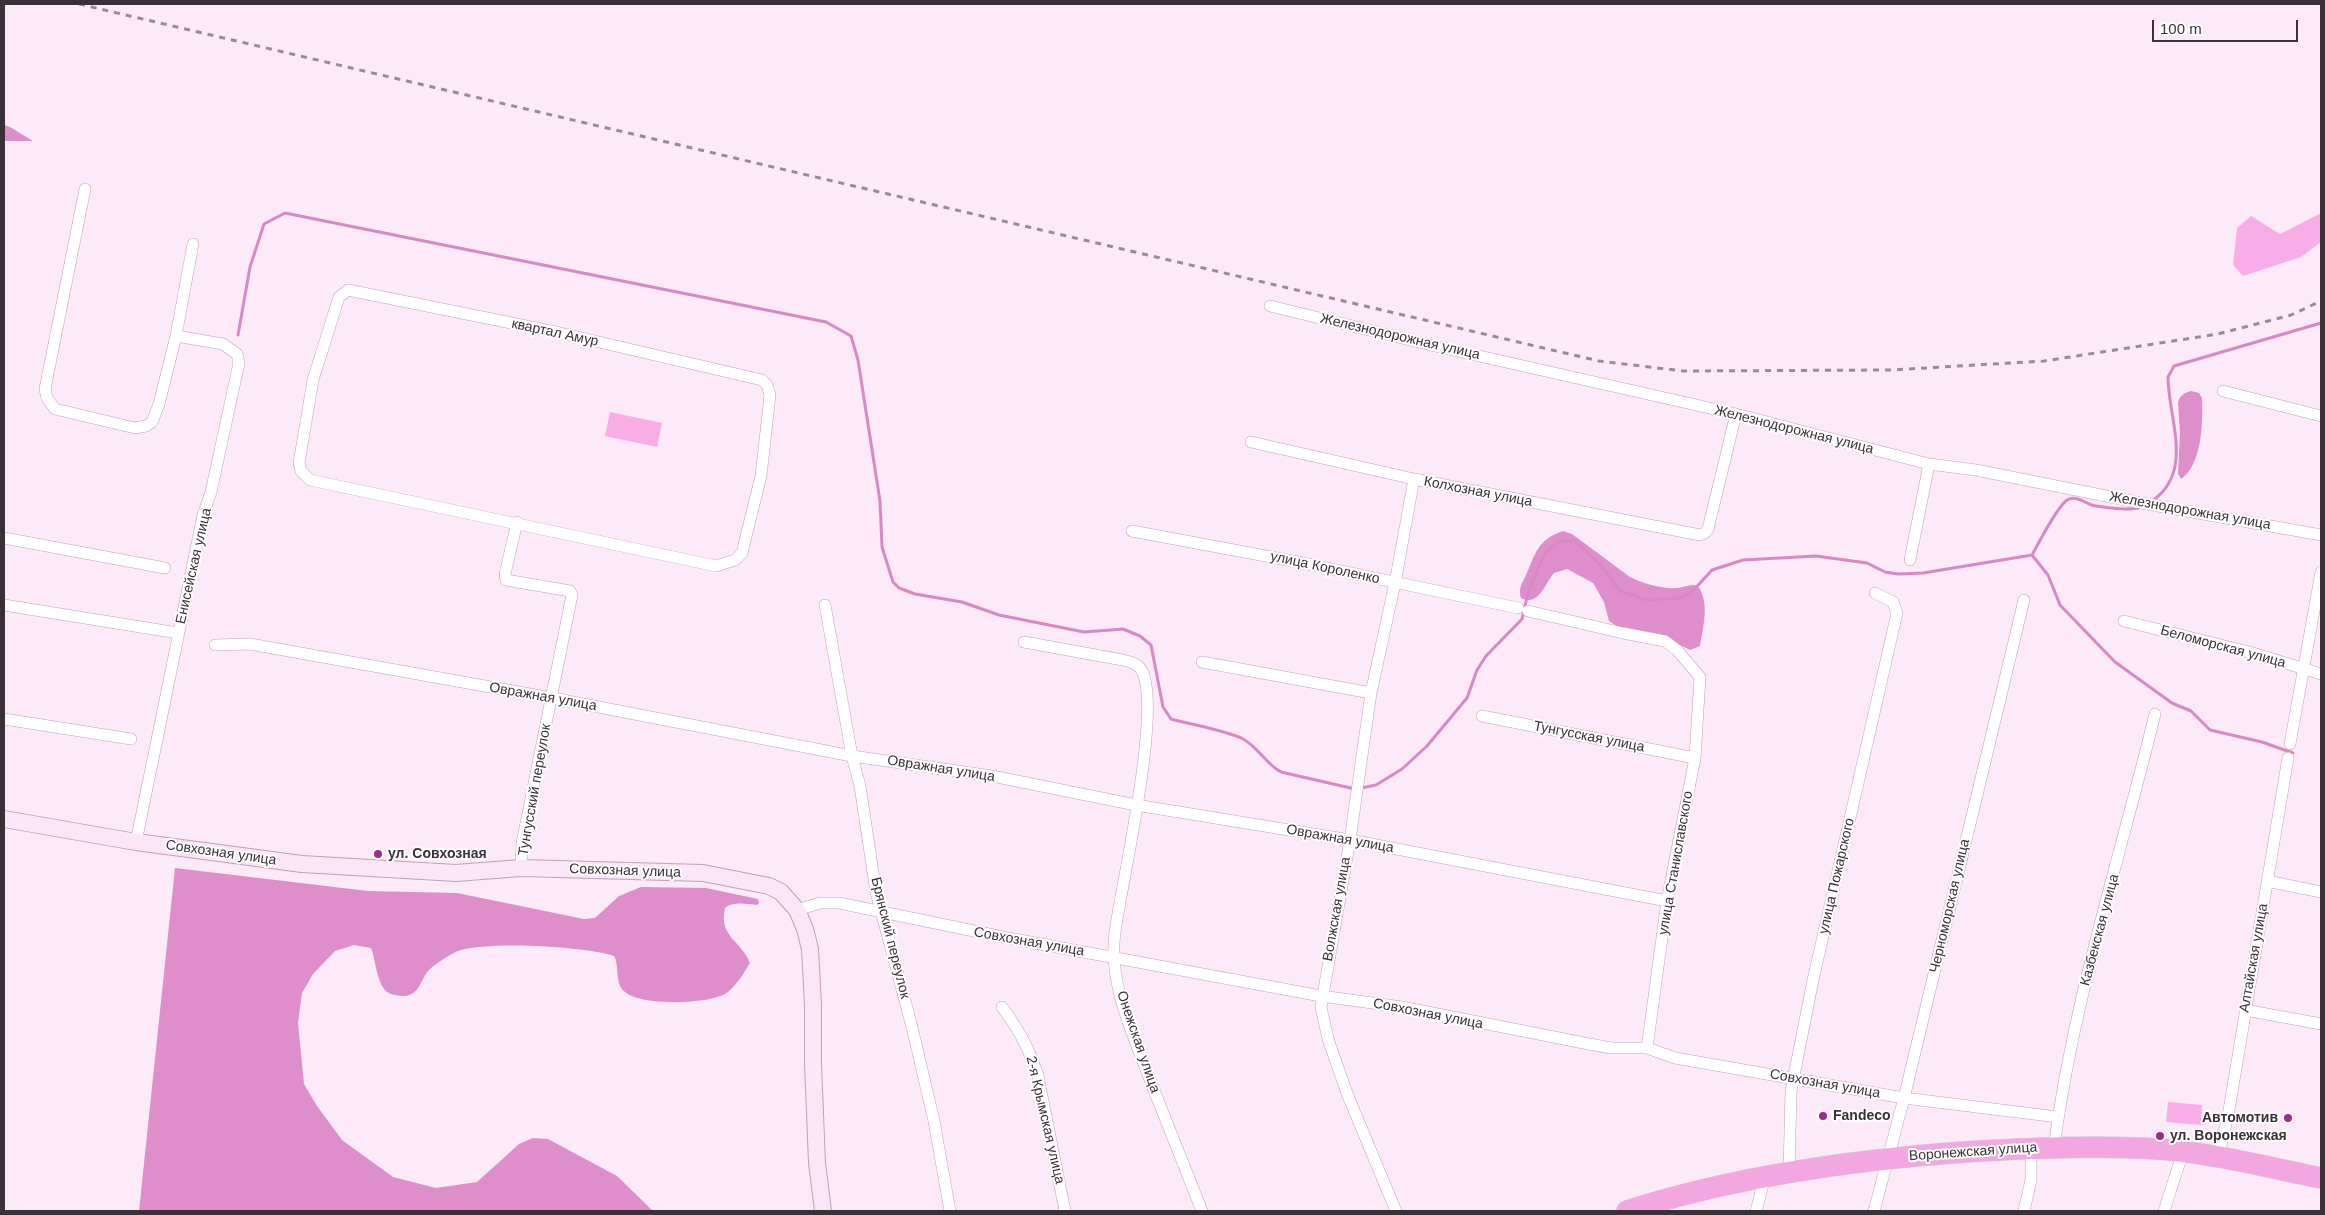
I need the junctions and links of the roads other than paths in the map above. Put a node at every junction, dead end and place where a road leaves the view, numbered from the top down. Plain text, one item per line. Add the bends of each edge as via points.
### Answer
1 (85, 189) dead end
2 (193, 244) dead end
3 (1270, 306) dead end
4 (176, 336) junction
5 (2223, 391) dead end
6 (1736, 414) junction
7 (2321, 416) edge
8 (1251, 442) dead end
9 (1929, 464) junction
10 (1414, 479) junction
11 (516, 522) junction
12 (1132, 530) dead end
13 (2321, 535) edge
14 (4, 538) edge
15 (1910, 560) dead end
16 (165, 568) dead end
17 (2321, 572) edge
18 (1395, 583) junction
19 (1874, 593) dead end
20 (2024, 600) dead end
21 (4, 605) edge
22 (825, 605) dead end
23 (2124, 621) dead end
24 (178, 633) junction
25 (1024, 642) dead end
26 (215, 645) dead end
27 (1202, 662) dead end
28 (2303, 670) junction
29 (2321, 674) edge
30 (1700, 677) joint
31 (1371, 693) junction
32 (552, 698) junction
33 (2155, 714) dead end
34 (1482, 716) dead end
35 (4, 719) edge
36 (131, 738) dead end
37 (2290, 744) dead end
38 (852, 756) junction
39 (1695, 758) junction
40 (2288, 758) dead end
41 (1136, 805) junction
42 (4, 820) edge
43 (1350, 840) junction
44 (136, 842) junction
45 (521, 868) junction
46 (2267, 881) junction
47 (2321, 892) edge
48 (1667, 901) junction
49 (796, 910) junction
50 (881, 913) junction
51 (1115, 957) junction
52 (1321, 996) junction
53 (1002, 1007) dead end
54 (2245, 1010) junction
55 (2321, 1024) edge
56 (1647, 1048) junction
57 (1793, 1079) junction
58 (1904, 1098) junction
59 (2058, 1117) junction
60 (2031, 1148) junction
61 (2054, 1148) junction
62 (2183, 1152) junction
63 (1887, 1158) junction
64 (2218, 1158) junction
65 (1789, 1172) junction
66 (1765, 1177) junction
67 (2321, 1178) edge
68 (823, 1211) edge
69 (950, 1211) edge
70 (1065, 1211) edge
71 (1202, 1211) edge
72 (1396, 1211) edge
73 (1627, 1211) edge
74 (1756, 1211) edge
75 (1874, 1211) edge
76 (2024, 1211) edge
77 (2164, 1211) edge

1 - 4 street via 45,389 51,405 62,411 126,426 146,426 152,422 158,409
2 - 4 street
3 - 6 street, Железнодорожная улица
4 - 24 street, Енисейская улица via 223,344 237,354 239,363
5 - 7 street
6 - 9 street, Железнодорожная улица
6 - 10 street, Колхозная улица via 1705,533 1692,535
8 - 10 street, Колхозная улица
9 - 13 street, Железнодорожная улица
9 - 15 street
10 - 18 street, Волжская улица
11 - 11 street, квартал Амур via 716,566 735,560 742,553 761,476 770,395 767,385 758,378 556,332 355,291 343,292 314,380 299,463 301,471 310,480
11 - 32 street, Тунгусский переулок via 506,580 572,595
12 - 18 street, улица Короленко
14 - 16 street
17 - 28 street
18 - 30 street, улица Короленко via 1665,641
18 - 31 street, Волжская улица
19 - 57 street, улица Пожарского via 1893,602 1897,613
20 - 58 street, Черноморская улица
21 - 24 street
22 - 38 street, Брянский переулок
23 - 28 street, Беломорская улица via 2253,653
24 - 44 street, Енисейская улица
25 - 41 street via 1123,660 1141,669 1145,678 1148,722
26 - 32 street, Овражная улица via 250,644
27 - 31 street
28 - 29 street, Беломорская улица
28 - 37 street
30 - 39 street, улица Станиславского
31 - 43 street, Волжская улица
32 - 38 street, Овражная улица
32 - 45 street, Тунгусский переулок via 522,842
33 - 59 street, Казбекская улица via 2078,1015
34 - 39 street, Тунгусская улица
35 - 36 street
38 - 41 street, Овражная улица via 992,776
38 - 50 street, Брянский переулок
39 - 48 street, улица Станиславского
40 - 46 street, Алтайская улица
41 - 43 street, Овражная улица
41 - 51 street, Онежская улица via 1115,933
42 - 44 main road, Совхозная улица
43 - 48 street, Овражная улица
43 - 52 street, Волжская улица
44 - 45 main road, Совхозная улица via 302,864 456,873
45 - 49 main road, Совхозная улица via 703,873 770,886 781,892
46 - 47 street
46 - 54 street, Алтайская улица
48 - 56 street, улица Станиславского
49 - 50 street, Совхозная улица via 820,903 839,903
49 - 68 main road via 810,949 817,1162
50 - 51 street, Совхозная улица
50 - 69 street, Брянский переулок via 934,1121
51 - 52 street, Совхозная улица
51 - 71 street, Онежская улица via 1124,1009
52 - 56 street, Совхозная улица via 1402,1006 1612,1048
52 - 72 street, Волжская улица via 1323,1021 1345,1088
53 - 70 street, 2-я Крымская улица via 1021,1033 1038,1076
54 - 55 street
54 - 64 street, Алтайская улица
56 - 57 street, Совхозная улица via 1675,1058
57 - 58 street, Совхозная улица
57 - 65 street, улица Пожарского via 1789,1113
58 - 59 street, Совхозная улица
58 - 63 street, Черноморская улица
59 - 61 street, Казбекская улица
60 - 61 highway, Воронежская улица
60 - 63 highway, Воронежская улица
60 - 76 street via 2031,1180
61 - 62 highway, Воронежская улица
62 - 64 highway, Воронежская улица
62 - 77 street
63 - 65 highway, Воронежская улица
63 - 75 street, Черноморская улица
64 - 67 highway, Воронежская улица
65 - 66 highway, Воронежская улица
66 - 73 highway, Воронежская улица
66 - 74 street

